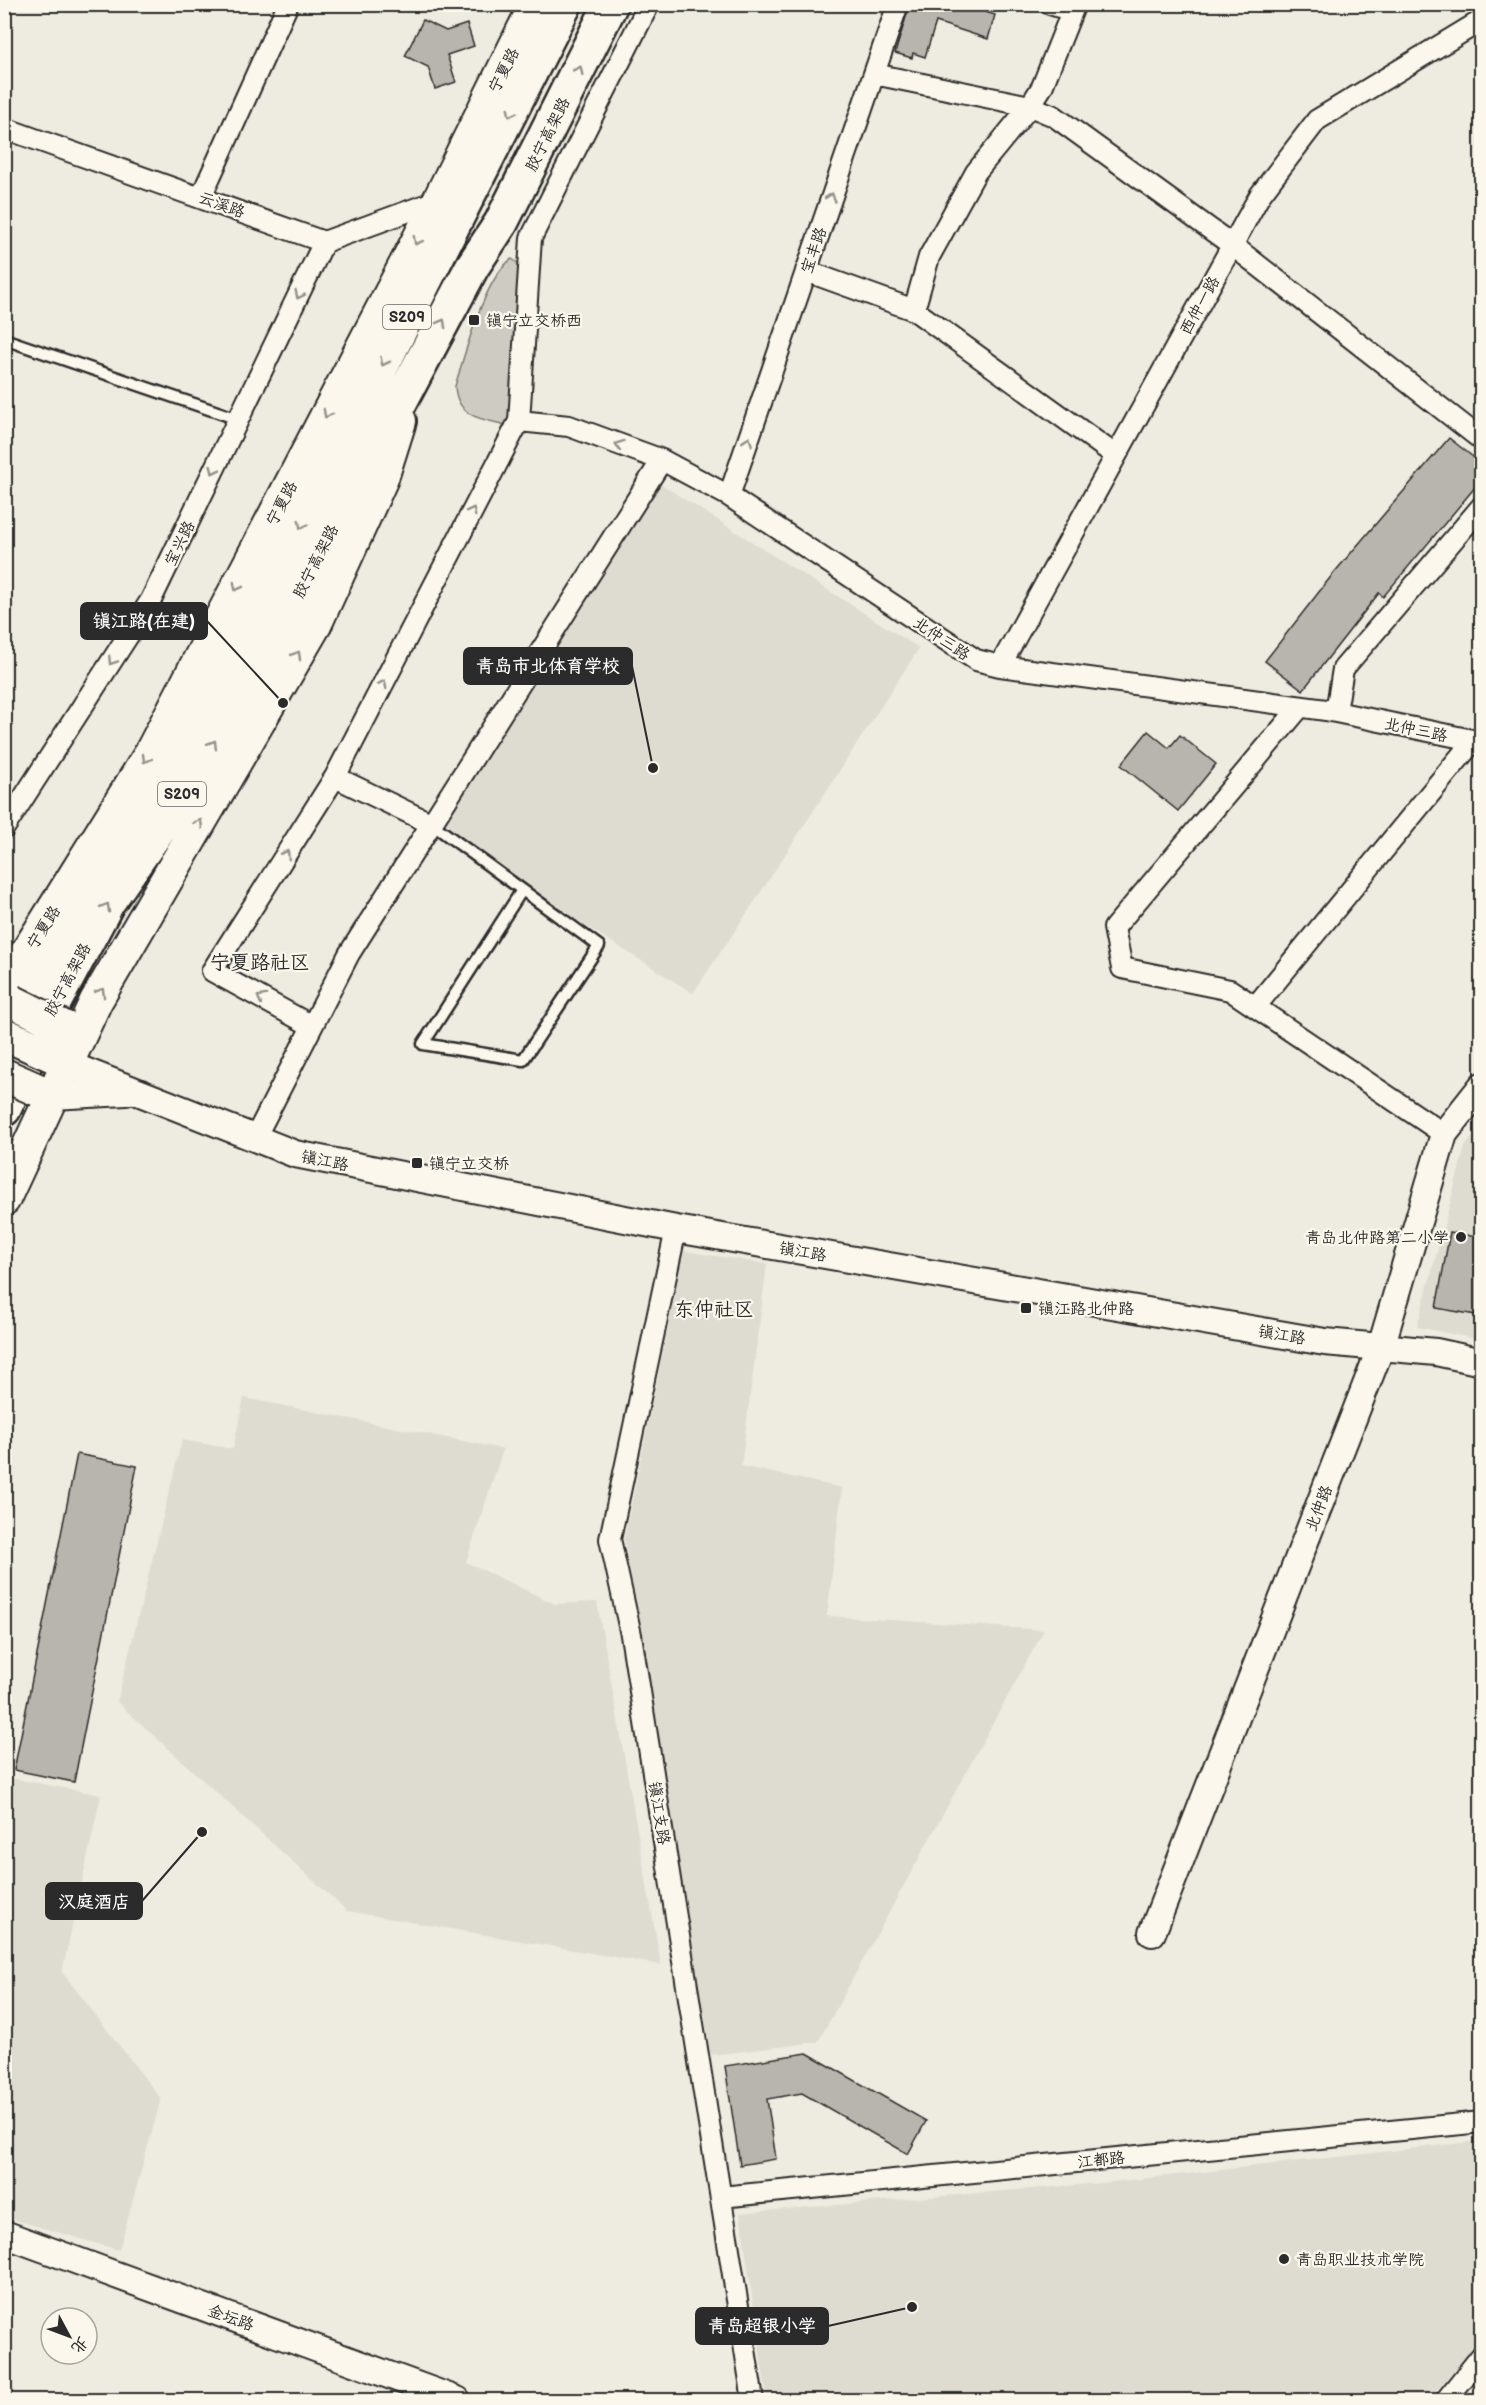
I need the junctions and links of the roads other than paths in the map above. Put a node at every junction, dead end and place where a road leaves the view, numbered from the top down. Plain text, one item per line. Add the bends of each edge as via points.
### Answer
1 (288, 4) edge
2 (536, 4) edge
3 (565, 4) edge
4 (611, 4) edge
5 (649, 4) edge
6 (898, 4) edge
7 (1050, 4) edge
8 (1073, 8) edge
9 (1482, 20) edge
10 (874, 74) junction
11 (1030, 106) junction
12 (4, 128) edge
13 (201, 196) junction
14 (438, 200) junction
15 (501, 223) junction
16 (531, 238) junction
17 (324, 242) junction
18 (1232, 245) junction
19 (806, 271) junction
20 (914, 310) junction
21 (4, 339) edge
22 (415, 375) junction
23 (238, 419) junction
24 (519, 421) junction
25 (1482, 440) edge
26 (1115, 455) junction
27 (662, 460) junction
28 (729, 496) junction
29 (1482, 506) edge
30 (1000, 666) junction
31 (1300, 707) junction
32 (1336, 712) junction
33 (1478, 741) edge
34 (335, 777) junction
35 (432, 824) junction
36 (4, 828) edge
37 (522, 890) junction
38 (8, 991) edge
39 (1256, 1007) junction
40 (76, 1025) junction
41 (312, 1026) junction
42 (4, 1034) edge
43 (4, 1049) edge
44 (60, 1060) junction
45 (4, 1075) edge
46 (1482, 1086) edge
47 (135, 1092) junction
48 (45, 1093) junction
49 (16, 1120) edge
50 (1444, 1134) junction
51 (255, 1138) junction
52 (4, 1199) edge
53 (676, 1229) junction
54 (1381, 1347) junction
55 (1482, 1362) edge
56 (1152, 1933) dead end
57 (1482, 2121) edge
58 (722, 2197) junction
59 (4, 2234) edge
60 (1482, 2355) edge
61 (457, 2400) edge
62 (753, 2400) edge
63 (1446, 2400) edge

1 - 13 street
2 - 14 main road, 宁夏路
3 -> 43 highway, 胶宁高架路 / S209 via 265,597 207,705 87,885
15 -> 4 highway, 胶宁高架路 / S209
5 - 16 street
6 - 10 street, 宝丰路
7 - 8 street
8 - 11 street via 1042,87
9 - 18 street, 西仲一路 via 1317,120 1260,195
10 - 11 street
19 -> 10 street, 宝丰路
11 - 18 street via 1054,117
11 - 20 street via 976,172 929,257
12 - 13 street, 云溪路
13 - 17 street, 云溪路
14 - 17 street
14 -> 38 main road, 宁夏路 via 148,756
15 - 16 street
22 -> 15 highway, 胶宁高架路 / S209 via 472,267
16 - 24 street
17 -> 23 street, 宝兴路
18 - 25 street
18 - 26 street, 西仲一路
19 - 20 street
28 -> 19 street, 宝丰路
20 - 26 street
21 - 23 lane
40 -> 22 main road via 101,991 315,625 382,478
49 -> 22 highway, 胶宁高架路 / S209 via 46,1018 108,902 227,722
23 -> 36 street, 宝兴路 via 151,600
27 -> 24 street, 北仲三路 via 569,426
34 -> 24 street
26 - 30 street, 西仲一路
27 - 28 street, 北仲三路
27 - 35 street
28 - 30 street, 北仲三路 via 976,660
29 - 32 street via 1343,669
30 - 31 street, 北仲三路
31 - 32 street, 北仲三路
31 - 39 street via 1114,928 1122,968 1230,990
32 - 33 street, 北仲三路
33 - 39 street
34 - 35 street
41 -> 34 street via 212,971
35 - 37 lane
35 - 41 street via 350,954
37 - 37 lane via 599,946 523,1060 423,1044
38 - 40 main road, bridge
39 - 50 street
40 - 44 main road
41 - 51 street
42 - 44 main road, 镇江路, bridge
44 - 47 street, 镇江路
44 - 48 main road
45 - 48 main road, 镇江路, bridge
46 - 50 street, 北仲路
47 - 48 street, 镇江路
47 - 51 street, 镇江路
48 - 49 main road
49 - 52 main road
50 - 54 street, 北仲路
51 - 53 street, 镇江路 via 295,1154
53 - 54 street, 镇江路 via 1314,1340
53 - 58 street, 镇江支路 via 610,1539 631,1635
54 - 55 street, 镇江路 via 1436,1352
54 - 56 street, 北仲路
57 - 58 street, 江都路
58 - 62 street, 镇江支路
59 - 61 street, 金坛路
60 - 63 street

